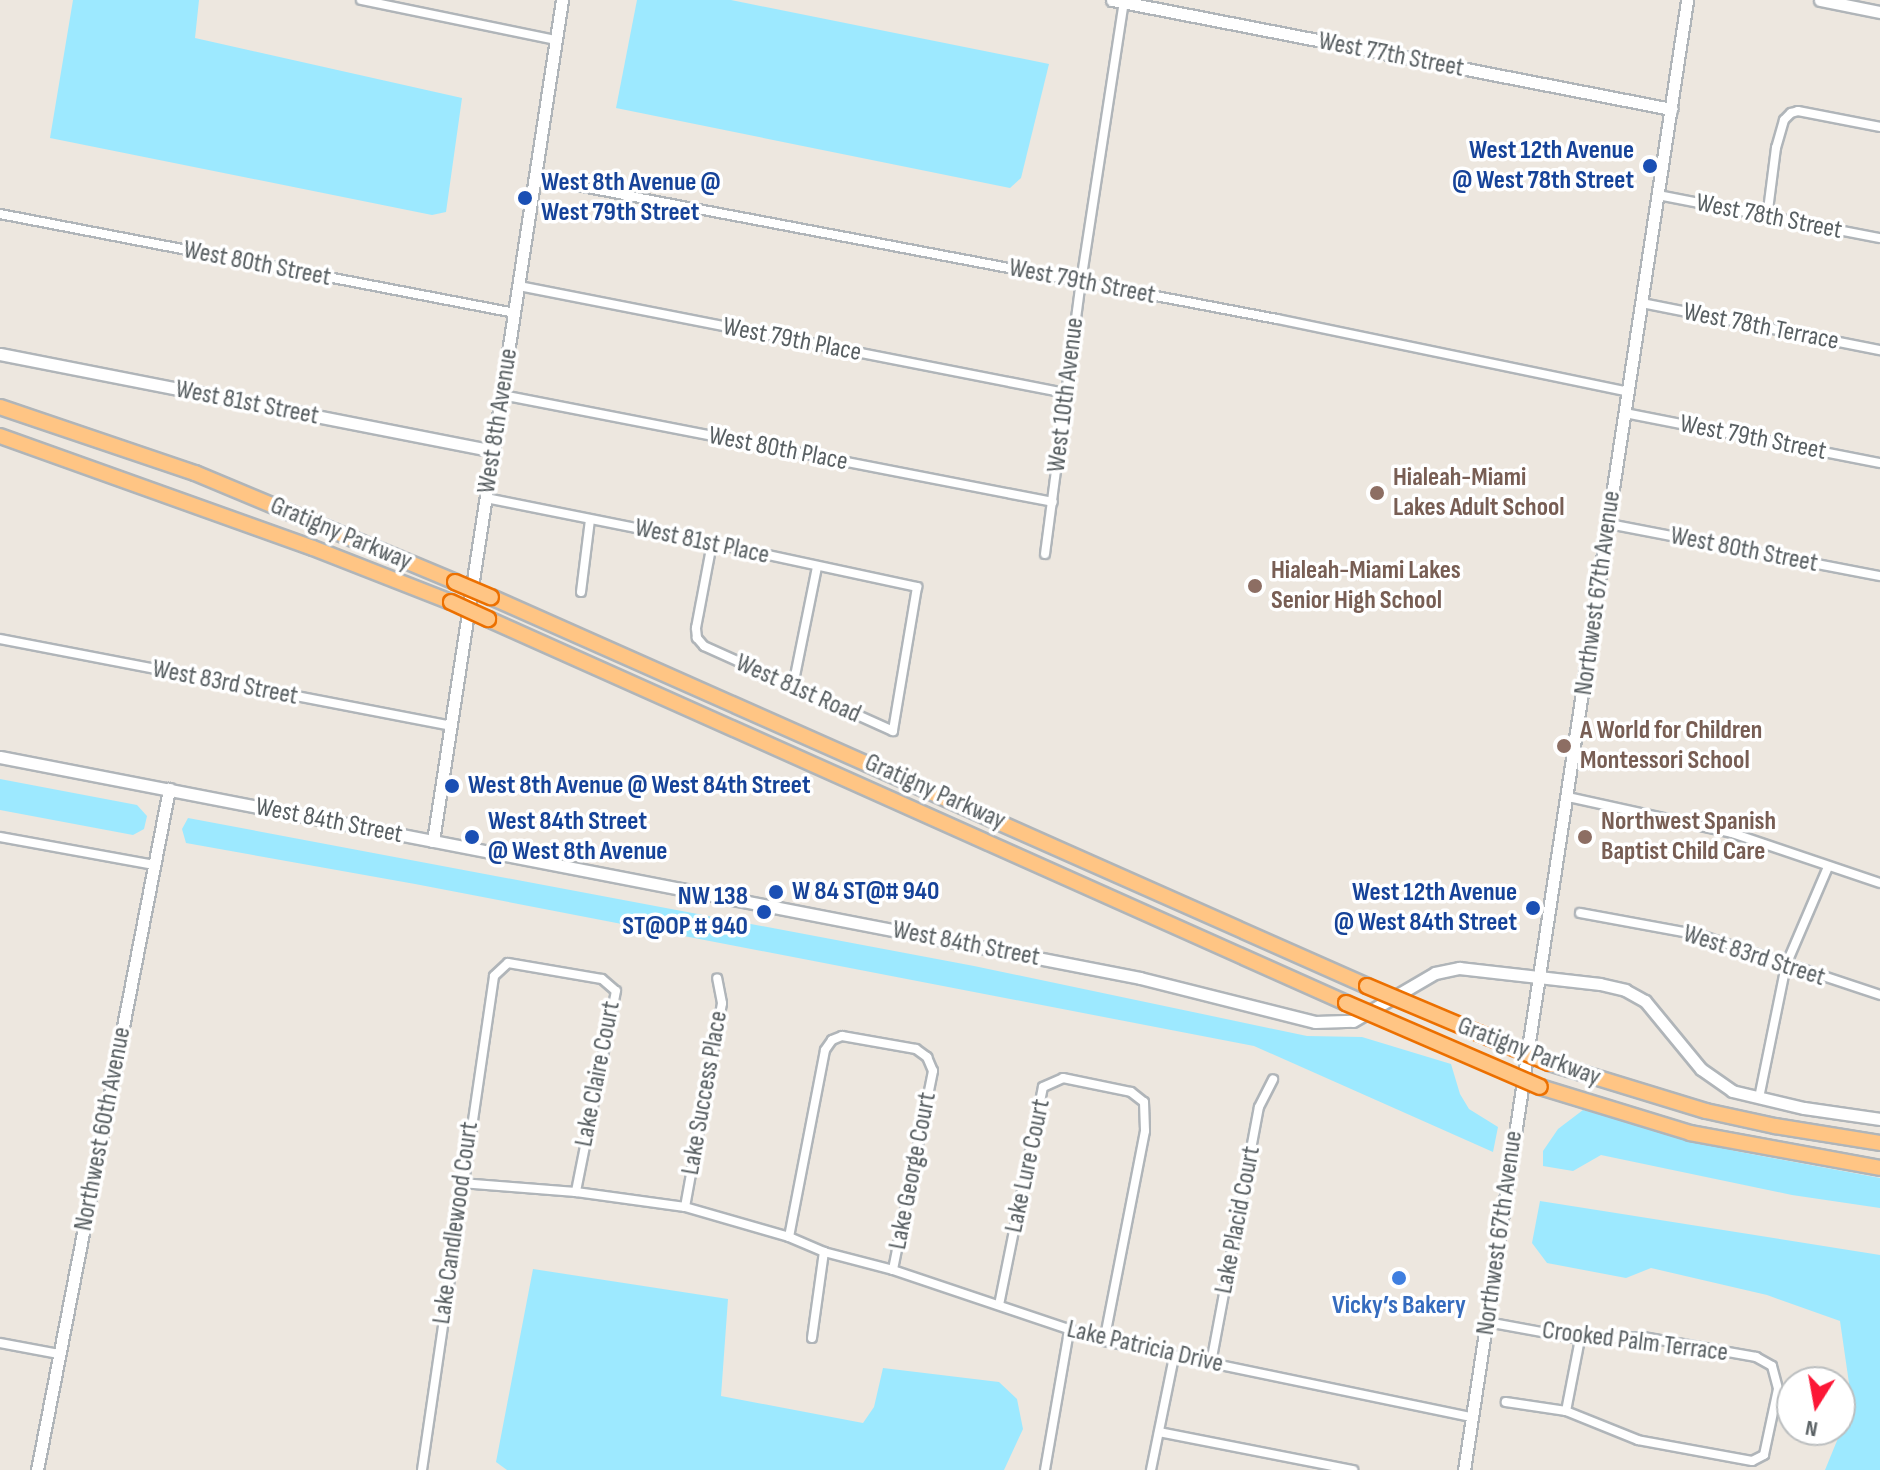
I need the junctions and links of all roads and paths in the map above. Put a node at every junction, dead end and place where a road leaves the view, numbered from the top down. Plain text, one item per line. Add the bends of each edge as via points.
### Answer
1 (361, 0) edge
2 (562, 0) edge
3 (1687, 0) edge
4 (1820, 0) edge
5 (1120, 1) edge
6 (1880, 12) edge
7 (556, 40) junction
8 (1671, 109) junction
9 (1880, 127) edge
10 (535, 178) junction
11 (1658, 195) junction
12 (0, 214) edge
13 (1767, 218) junction
14 (1880, 238) edge
15 (1081, 282) junction
16 (519, 286) junction
17 (1642, 303) junction
18 (515, 313) junction
19 (1880, 350) edge
20 (0, 354) edge
21 (1628, 392) junction
22 (1065, 393) junction
23 (502, 395) junction
24 (0, 405) edge
25 (1625, 413) junction
26 (0, 436) edge
27 (0, 446) edge
28 (494, 451) junction
29 (1880, 463) edge
30 (91, 466) junction
31 (486, 498) junction
32 (1053, 502) junction
33 (590, 520) junction
34 (1609, 524) junction
35 (712, 543) junction
36 (1045, 554) dead end
37 (817, 567) junction
38 (1880, 576) edge
39 (581, 592) dead end
40 (0, 639) edge
41 (793, 686) junction
42 (451, 726) junction
43 (893, 731) joint
44 (0, 757) edge
45 (169, 789) junction
46 (1568, 797) junction
47 (0, 837) edge
48 (433, 841) junction
49 (154, 865) junction
50 (1828, 867) junction
51 (1880, 883) edge
52 (1580, 913) dead end
53 (1786, 965) junction
54 (494, 976) joint
55 (1539, 976) junction
56 (717, 978) dead end
57 (1880, 995) edge
58 (1273, 1079) dead end
59 (1759, 1098) junction
60 (1880, 1119) edge
61 (1880, 1143) edge
62 (1880, 1168) edge
63 (461, 1183) junction
64 (576, 1192) junction
65 (685, 1207) junction
66 (789, 1237) junction
67 (824, 1252) junction
68 (893, 1270) junction
69 (999, 1305) junction
70 (1487, 1322) junction
71 (1069, 1331) junction
72 (812, 1338) dead end
73 (1580, 1339) junction
74 (1104, 1341) junction
75 (0, 1343) edge
76 (59, 1354) junction
77 (1174, 1357) junction
78 (1211, 1363) junction
79 (1506, 1402) dead end
80 (1566, 1411) junction
81 (1472, 1417) junction
82 (1159, 1432) junction
83 (37, 1470) edge
84 (422, 1470) edge
85 (1045, 1470) edge
86 (1151, 1470) edge
87 (1353, 1470) edge
88 (1464, 1470) edge

1 - 7 street
2 - 7 street, West 8th Avenue
3 - 8 street, Northwest 67th Avenue
4 - 6 street
5 - 8 street, West 77th Street
5 - 15 street, West 10th Avenue
7 - 10 street, West 8th Avenue
8 - 11 street, Northwest 67th Avenue
9 - 13 street via 1798,111 1784,120
10 - 15 street, West 79th Street
10 - 16 street, West 8th Avenue
11 - 13 street, West 78th Street
11 - 17 street, Northwest 67th Avenue
12 - 18 street, West 80th Street
13 - 14 street, West 78th Street
15 - 21 street, West 79th Street
15 - 22 street, West 10th Avenue
16 - 18 street, West 8th Avenue
16 - 22 street, West 79th Place
17 - 19 street, West 78th Terrace
17 - 21 street, Northwest 67th Avenue
18 - 23 street, West 8th Avenue
20 - 28 street, West 81st Street
21 - 25 street, Northwest 67th Avenue
22 - 32 street, West 10th Avenue
23 - 28 street, West 8th Avenue
23 - 32 street, West 80th Place
24 - 61 highway, Gratigny Parkway, bridge via 195,473 491,597 1549,1063 1706,1111
25 - 29 street, West 79th Street
25 - 34 street, Northwest 67th Avenue
26 - 30 highway, Gratigny Parkway
27 - 30 highway
28 - 31 street, West 8th Avenue
30 - 62 highway, Gratigny Parkway, bridge via 451,602 1540,1087 1690,1133
31 - 33 street, West 81st Place
31 - 42 street, West 8th Avenue
32 - 36 street, West 10th Avenue
33 - 35 street, West 81st Place
33 - 39 street
34 - 38 street, West 80th Street
34 - 46 street, Northwest 67th Avenue
35 - 37 street, West 81st Place
35 - 41 street, West 81st Road via 697,638 704,646
37 - 41 street
37 - 43 street, West 81st Place via 917,587
40 - 42 street, West 83rd Street
41 - 43 street, West 81st Road
42 - 48 street, West 8th Avenue
44 - 45 street, West 84th Street
45 - 48 street, West 84th Street
45 - 49 street, Northwest 60th Avenue
46 - 50 street via 1732,833
46 - 55 street, Northwest 67th Avenue
47 - 49 street
48 - 55 street, West 84th Street via 1140,978 1315,1022 1353,1021 1435,973 1459,968
49 - 76 street, Northwest 60th Avenue
50 - 51 street
50 - 53 street
52 - 53 street, West 83rd Street via 1700,935
53 - 57 street, West 83rd Street
53 - 59 street
54 - 63 street, Lake Candlewood Court
54 - 64 street, Lake Claire Court via 508,963 602,979 616,991
55 - 59 street, West 84th Street via 1625,990 1645,1001 1715,1081
55 - 70 street, Northwest 67th Avenue
56 - 65 street, Lake Success Place via 722,1003
58 - 78 street, Lake Placid Court via 1259,1107
59 - 60 street, West 84th Street
63 - 64 street, Lake Patricia Drive
63 - 84 street, Lake Candlewood Court
64 - 65 street, Lake Patricia Drive
65 - 66 street, Lake Patricia Drive
66 - 67 street, Lake Patricia Drive
66 - 68 street, Lake George Court via 825,1050 842,1036 916,1049 933,1071
67 - 68 street, Lake Patricia Drive
67 - 72 street
68 - 69 street, Lake Patricia Drive
69 - 71 street, Lake Patricia Drive
69 - 74 street, Lake Lure Court via 1043,1087 1063,1078 1131,1092 1144,1102 1145,1131
70 - 73 street, Crooked Palm Terrace
70 - 81 street, Northwest 67th Avenue
71 - 74 street, Lake Patricia Drive
71 - 85 street
73 - 80 street
73 - 80 street, Crooked Palm Terrace via 1643,1337 1756,1357 1772,1366 1778,1389 1764,1455 1752,1461 1638,1440
74 - 77 street, Lake Patricia Drive
75 - 76 street
76 - 83 street, Northwest 60th Avenue
77 - 78 street, Lake Patricia Drive
77 - 82 street
78 - 81 street, Lake Patricia Drive
79 - 80 street
81 - 88 street, Northwest 67th Avenue
82 - 86 street
82 - 87 street

